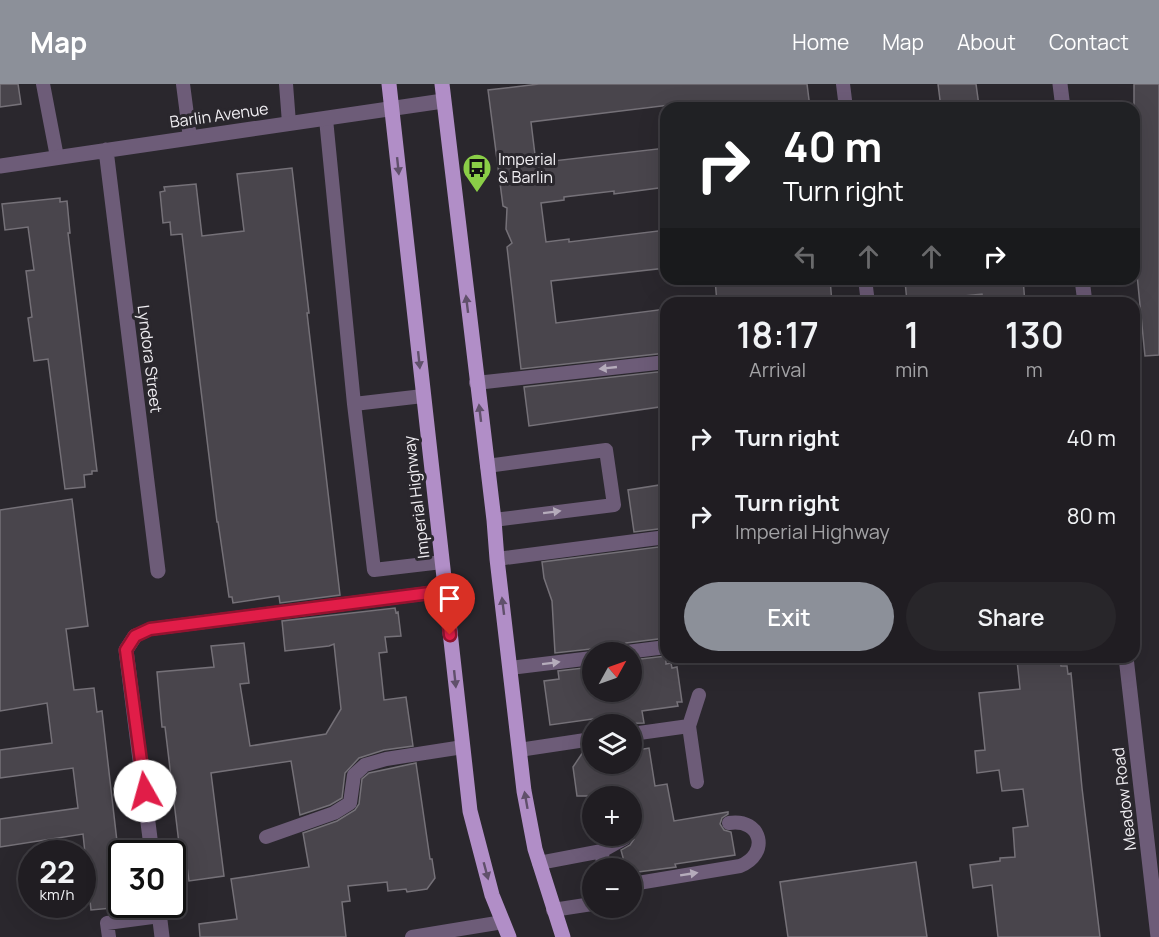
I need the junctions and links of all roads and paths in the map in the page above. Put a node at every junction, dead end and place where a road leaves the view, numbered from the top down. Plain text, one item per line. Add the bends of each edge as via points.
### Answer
1 (44, 84) edge
2 (183, 84) edge
3 (286, 84) edge
4 (389, 84) edge
5 (442, 84) edge
6 (843, 84) edge
7 (1060, 84) edge
8 (443, 101) junction
9 (845, 102) edge
10 (1062, 102) edge
11 (392, 108) junction
12 (326, 119) junction
13 (289, 123) junction
14 (190, 138) junction
15 (106, 150) junction
16 (57, 157) junction
17 (0, 166) edge
18 (660, 363) edge
19 (476, 383) junction
20 (423, 396) junction
21 (354, 404) junction
22 (487, 466) junction
23 (494, 520) junction
24 (660, 538) edge
25 (497, 559) junction
26 (442, 562) junction
27 (158, 571) dead end
28 (445, 591) junction
29 (135, 636) joint
30 (660, 648) edge
31 (642, 650) edge
32 (582, 659) edge
33 (1127, 663) edge
34 (510, 668) junction
35 (699, 695) dead end
36 (689, 726) junction
37 (642, 733) edge
38 (582, 741) edge
39 (463, 747) junction
40 (519, 750) junction
41 (697, 782) dead end
42 (729, 823) dead end
43 (266, 837) dead end
44 (150, 840) edge
45 (611, 846) edge
46 (602, 851) junction
47 (602, 858) edge
48 (539, 863) junction
49 (642, 880) edge
50 (582, 906) edge
51 (554, 910) junction
52 (128, 918) edge
53 (160, 918) edge
54 (506, 930) edge
55 (431, 935) edge
56 (109, 937) edge
57 (162, 937) edge
58 (412, 937) edge
59 (563, 937) edge
60 (1158, 937) edge

1 - 16 lane
2 - 14 lane
3 - 13 lane
4 - 11 main road, Imperial Highway
5 - 8 main road
6 - 9 lane
7 - 10 street
8 - 11 street, Barlin Avenue
19 -> 8 main road
11 - 12 street, Barlin Avenue
11 -> 20 main road, Imperial Highway
12 - 13 street, Barlin Avenue
12 - 21 lane
13 - 14 street, Barlin Avenue
14 - 15 street, Barlin Avenue
15 - 16 street, Barlin Avenue
15 - 27 street, Lyndora Street
16 - 17 street, Barlin Avenue
18 -> 19 lane
22 -> 19 main road
20 - 21 lane
20 - 26 main road, Imperial Highway
21 - 26 lane via 374,570
22 - 23 main road
23 -> 22 lane via 614,505 606,450
23 - 25 main road
24 - 25 lane
34 -> 25 main road
26 - 28 main road, Imperial Highway
28 - 29 lane via 150,629
28 -> 39 main road, Imperial Highway
29 - 44 street via 126,650
30 - 31 lane
34 -> 32 lane
33 - 60 street, Meadow Road
34 - 40 main road
35 - 36 lane
36 - 37 lane
36 - 41 lane
38 - 40 lane
39 - 43 lane via 365,765 354,776 350,803 334,813
39 -> 54 main road, Imperial Highway via 470,812 492,895
48 -> 40 main road
49 -> 42 lane via 750,862 758,847 755,830 738,821
45 - 46 lane
46 - 47 lane
46 - 48 lane
48 - 51 main road
50 - 51 lane
51 - 59 main road
52 - 56 lane via 108,923
53 - 57 street
54 - 55 lane
55 - 58 lane

